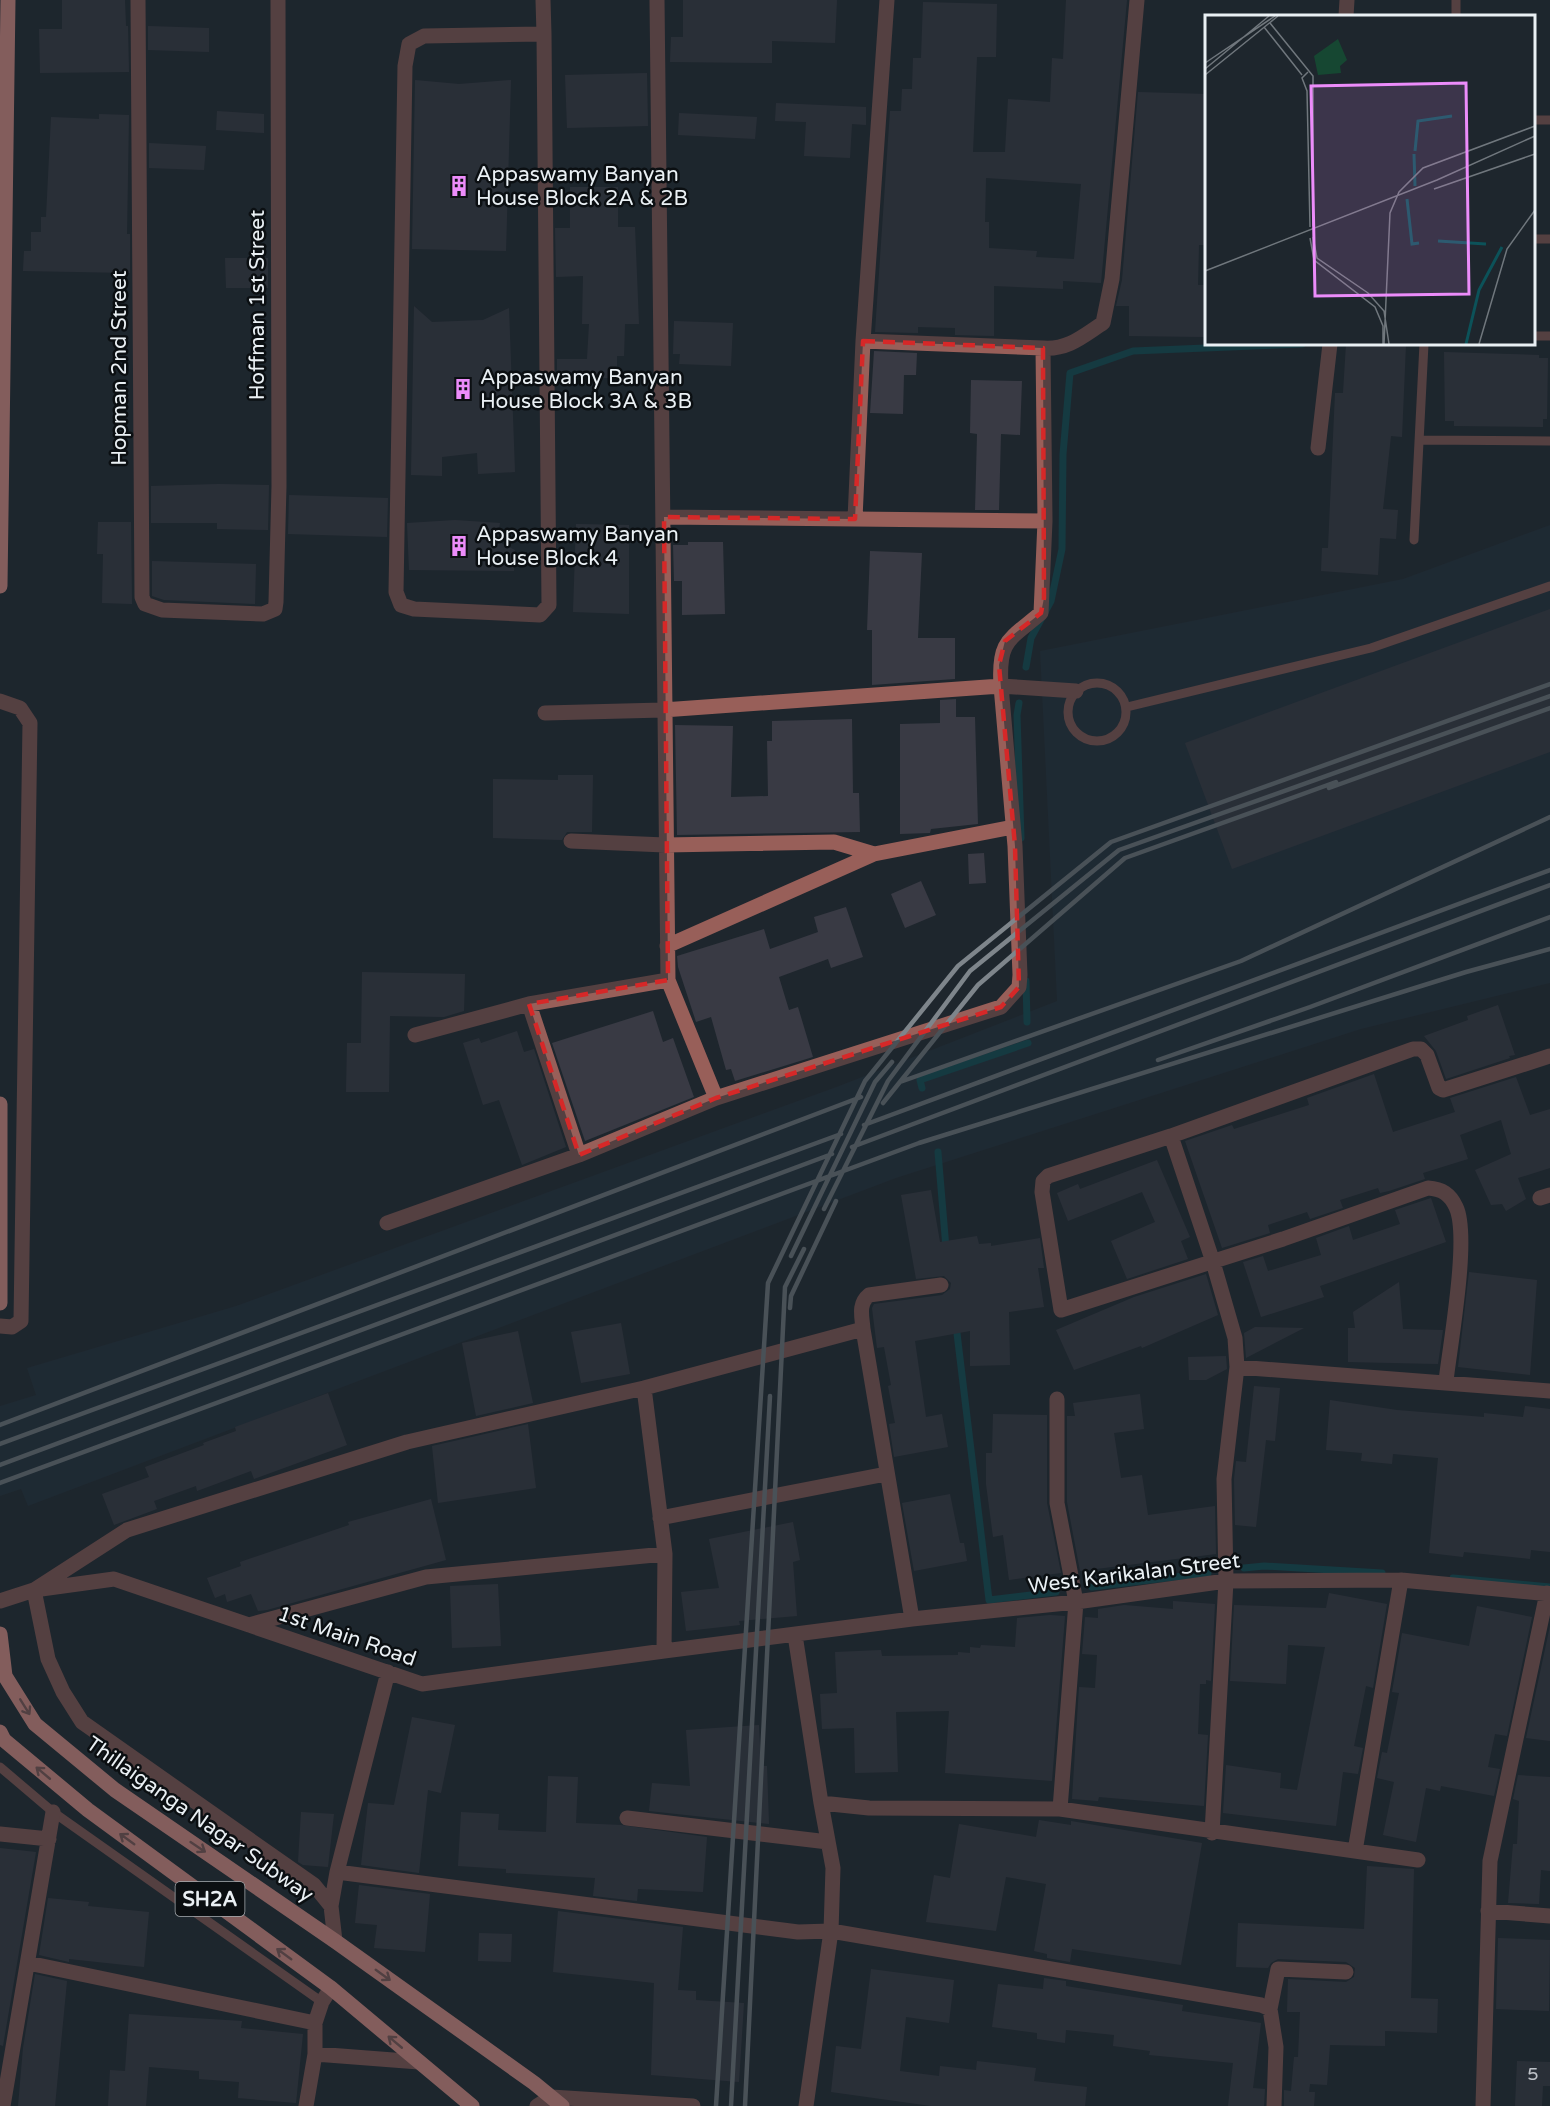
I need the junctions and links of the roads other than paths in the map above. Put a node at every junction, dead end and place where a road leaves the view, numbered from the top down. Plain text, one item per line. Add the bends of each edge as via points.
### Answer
1 (8, 0) edge
2 (138, 0) edge
3 (278, 0) edge
4 (543, 0) edge
5 (657, 0) edge
6 (887, 0) edge
7 (1137, 0) edge
8 (1347, 0) edge
9 (1346, 15) edge
10 (544, 34) junction
11 (863, 341) junction
12 (1330, 345) edge
13 (1425, 345) edge
14 (1043, 348) junction
15 (1420, 440) junction
16 (1550, 441) edge
17 (1318, 448) dead end
18 (664, 517) junction
19 (855, 519) junction
20 (1045, 521) junction
21 (1414, 540) dead end
22 (0, 586) edge
23 (1550, 586) edge
24 (274, 609) joint
25 (1001, 686) junction
26 (1076, 691) junction
27 (0, 701) edge
28 (1127, 707) junction
29 (663, 710) junction
30 (545, 713) dead end
31 (1013, 826) junction
32 (571, 842) dead end
33 (665, 845) junction
34 (874, 854) junction
35 (667, 946) junction
36 (668, 980) junction
37 (529, 1004) junction
38 (416, 1035) dead end
39 (1550, 1056) edge
40 (716, 1098) junction
41 (0, 1104) edge
42 (1171, 1136) junction
43 (579, 1155) junction
44 (387, 1223) dead end
45 (1213, 1262) junction
46 (941, 1285) dead end
47 (0, 1303) edge
48 (6, 1326) edge
49 (863, 1329) junction
50 (1237, 1367) junction
51 (1446, 1381) junction
52 (644, 1388) junction
53 (1550, 1391) edge
54 (1057, 1399) dead end
55 (886, 1474) junction
56 (660, 1518) junction
57 (665, 1554) junction
58 (1401, 1580) junction
59 (1226, 1581) junction
60 (34, 1590) junction
61 (1548, 1594) edge
62 (5, 1600) edge
63 (1076, 1602) junction
64 (912, 1619) junction
65 (249, 1625) junction
66 (0, 1634) edge
67 (795, 1635) junction
68 (664, 1651) junction
69 (387, 1672) junction
70 (0, 1732) edge
71 (0, 1767) edge
72 (821, 1803) junction
73 (1060, 1809) junction
74 (52, 1812) junction
75 (627, 1818) dead end
76 (1212, 1833) junction
77 (0, 1834) edge
78 (49, 1839) junction
79 (828, 1842) junction
80 (1355, 1851) junction
81 (1418, 1860) dead end
82 (338, 1872) junction
83 (331, 1906) junction
84 (1488, 1911) junction
85 (1550, 1916) edge
86 (831, 1931) junction
87 (335, 1941) junction
88 (28, 1963) junction
89 (1346, 1972) dead end
90 (332, 1988) junction
91 (322, 2002) junction
92 (1270, 2009) junction
93 (315, 2023) junction
94 (315, 2054) junction
95 (419, 2062) junction
96 (4, 2066) edge
97 (557, 2101) edge
98 (3, 2106) edge
99 (306, 2106) edge
100 (472, 2106) edge
101 (537, 2106) edge
102 (693, 2106) edge
103 (806, 2106) edge
104 (1274, 2106) edge
105 (1483, 2106) edge

1 - 22 main road
2 - 24 street, Hopman 2nd Street via 142,597 145,604 162,610 263,614
3 - 24 street, Hoffman 1st Street via 279,486
4 - 10 street
5 - 18 street
6 - 11 street
7 - 14 street via 1112,279 1103,323 1073,344
8 - 9 street
10 - 10 street via 549,605 540,615 414,609 401,605 396,592 405,78 409,44 424,36
11 - 14 street
11 - 19 street
12 - 17 street
13 - 15 lane
14 - 20 street
15 - 16 lane
15 - 21 lane
18 - 19 street
18 - 29 street
19 - 20 street
20 - 25 street via 1041,613 1005,641 999,665
23 - 28 lane via 1371,648
25 - 26 street
25 - 29 street
25 - 31 street
26 - 28 lane via 1093,682 1111,685
26 - 28 lane via 1068,707 1071,725 1093,741 1111,738 1118,732 1127,716
27 - 48 street via 20,708 30,723 21,1321
29 - 30 street
29 - 33 street
31 - 34 street
31 - 40 street via 1020,975 1019,987 1012,997 1001,1007
32 - 33 street
33 - 34 street via 834,842
33 - 35 street
34 - 35 street
35 - 36 street
36 - 37 street
36 - 40 street
37 - 38 street
37 - 43 street
39 - 42 street via 1443,1090 1427,1055 1421,1049 1413,1049
40 - 43 street
41 - 47 main road
42 - 45 street
42 - 45 street via 1042,1181 1061,1310
43 - 44 street
45 - 50 street via 1235,1338
45 - 51 street via 1428,1188 1439,1189 1448,1194 1457,1209 1461,1255
46 - 49 street via 869,1295 861,1308
49 - 52 street
49 - 55 street
50 - 51 street
50 - 59 street via 1224,1479
51 - 53 street
52 - 56 street
52 - 60 street via 407,1442 127,1530
54 - 63 street via 1057,1503
55 - 56 street
55 - 64 street
56 - 57 street
57 - 65 street via 426,1577
57 - 68 street
58 - 59 street, West Karikalan Street
58 - 61 street, West Karikalan Street
58 - 80 street
59 - 63 street, West Karikalan Street
59 - 76 street
60 - 62 street, 1st Main Road
60 - 65 street, 1st Main Road via 114,1579
60 - 83 street via 48,1659 82,1722 314,1885
61 - 84 street via 1490,1861
63 - 64 street, West Karikalan Street
63 - 73 street
64 - 67 street, West Karikalan Street
65 - 69 street, 1st Main Road
66 -> 87 main road, Thillaiganga Nagar Subway / SH2A via 5,1676 35,1724 115,1790
67 - 68 street, 1st Main Road
67 - 72 street
68 - 69 street, 1st Main Road via 422,1684
69 - 82 street
90 -> 70 main road, SH2A via 88,1810 4,1740
71 - 74 lane
72 - 73 street via 869,1809
72 - 79 street
73 - 76 street
74 - 78 street
74 - 91 lane
75 - 79 street
76 - 80 street
77 - 78 street
78 - 88 street
79 - 86 street via 833,1868
80 - 81 street
82 - 83 street
82 - 86 street via 798,1932
83 - 87 street
84 - 85 street
84 - 105 street
86 - 92 street
86 - 103 street
87 -> 97 main road, SH2A
88 - 93 street
88 - 96 street
89 - 92 street via 1278,1970
90 - 91 street
95 -> 90 main road, SH2A
91 - 93 street
92 - 104 street via 1276,2047
93 - 94 street
94 - 95 street
94 - 99 street
95 - 100 main road, SH2A
96 - 98 street
97 - 101 street
97 - 102 street

